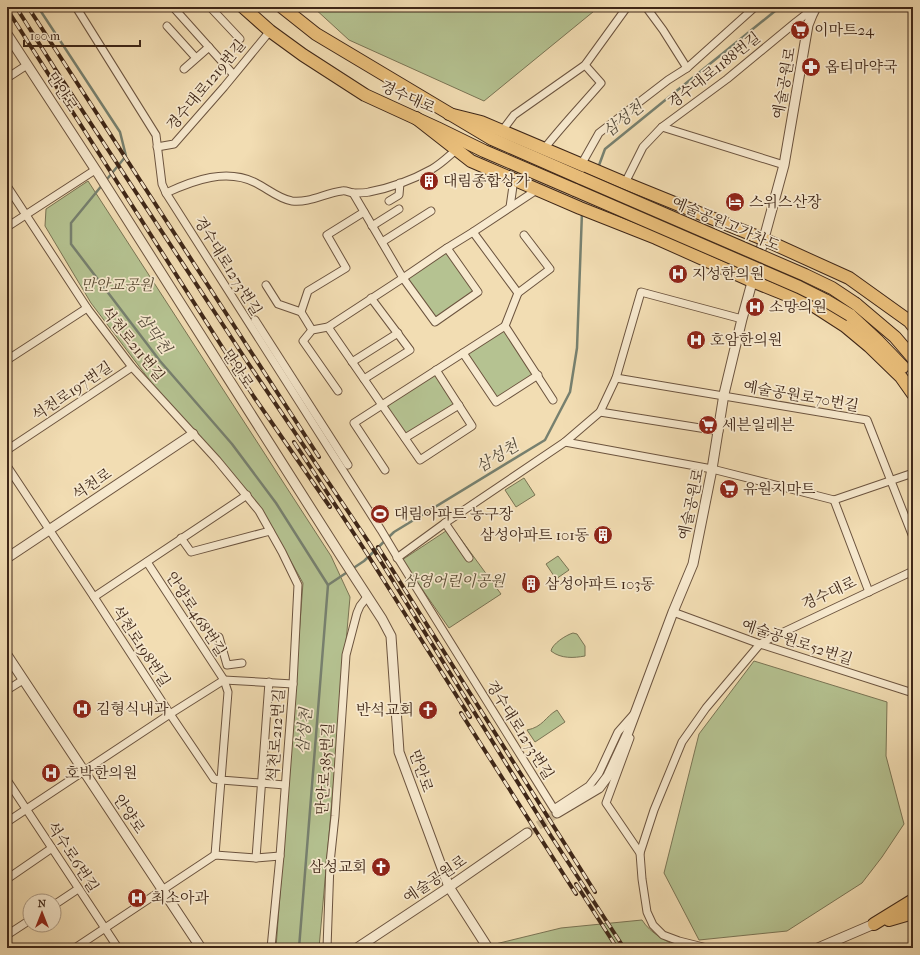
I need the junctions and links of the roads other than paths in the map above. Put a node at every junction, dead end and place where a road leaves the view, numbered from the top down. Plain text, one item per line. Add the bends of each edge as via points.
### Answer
1 (76, 7) edge
2 (174, 7) edge
3 (210, 7) edge
4 (244, 7) edge
5 (282, 7) edge
6 (627, 7) edge
7 (646, 7) edge
8 (755, 7) edge
9 (816, 7) edge
10 (167, 26) dead end
11 (270, 31) junction
12 (7, 34) edge
13 (240, 39) dead end
14 (209, 47) junction
15 (196, 58) junction
16 (27, 65) junction
17 (585, 65) junction
18 (686, 68) junction
19 (184, 69) dead end
20 (233, 74) junction
21 (7, 78) edge
22 (449, 114) junction
23 (416, 118) junction
24 (662, 127) junction
25 (502, 131) junction
26 (158, 147) junction
27 (544, 149) junction
28 (456, 150) junction
29 (583, 165) junction
30 (784, 165) junction
31 (97, 173) junction
32 (581, 178) joint
33 (514, 179) junction
34 (621, 182) junction
35 (400, 183) junction
36 (7, 186) edge
37 (538, 190) junction
38 (575, 190) joint
39 (166, 193) junction
40 (353, 193) junction
41 (389, 201) dead end
42 (510, 207) junction
43 (399, 209) dead end
44 (431, 211) dead end
45 (364, 212) junction
46 (26, 214) junction
47 (372, 226) junction
48 (7, 227) edge
49 (474, 232) junction
50 (524, 235) dead end
51 (763, 239) junction
52 (382, 242) junction
53 (447, 248) junction
54 (404, 278) junction
55 (752, 281) junction
56 (266, 285) dead end
57 (518, 293) junction
58 (371, 298) junction
59 (87, 308) junction
60 (301, 312) junction
61 (742, 319) junction
62 (254, 320) dead end
63 (505, 326) junction
64 (913, 326) edge
65 (328, 327) junction
66 (312, 330) junction
67 (398, 334) junction
68 (464, 353) junction
69 (913, 358) edge
70 (7, 360) edge
71 (352, 362) junction
72 (132, 367) junction
73 (436, 370) junction
74 (538, 375) junction
75 (616, 378) junction
76 (364, 379) junction
77 (913, 382) edge
78 (338, 391) dead end
79 (913, 394) edge
80 (724, 396) junction
81 (553, 400) dead end
82 (382, 405) junction
83 (459, 405) junction
84 (600, 412) junction
85 (719, 431) junction
86 (193, 434) junction
87 (323, 434) junction
88 (405, 438) junction
89 (566, 442) junction
90 (7, 450) edge
91 (348, 465) dead end
92 (7, 466) edge
93 (712, 469) junction
94 (385, 470) dead end
95 (913, 473) edge
96 (892, 480) junction
97 (247, 495) junction
98 (834, 500) junction
99 (445, 523) junction
100 (49, 530) junction
101 (270, 531) junction
102 (913, 537) edge
103 (181, 538) junction
104 (396, 557) junction
105 (7, 558) edge
106 (469, 558) dead end
107 (147, 562) junction
108 (913, 571) edge
109 (869, 592) junction
110 (94, 597) junction
111 (367, 597) junction
112 (673, 612) junction
113 (219, 637) dead end
114 (760, 644) junction
115 (7, 655) edge
116 (242, 663) dead end
117 (24, 680) junction
118 (224, 680) junction
119 (269, 682) junction
120 (293, 684) junction
121 (7, 690) edge
122 (913, 693) edge
123 (635, 712) junction
124 (170, 714) junction
125 (84, 772) junction
126 (7, 780) edge
127 (221, 780) junction
128 (261, 783) junction
129 (285, 785) junction
130 (26, 810) junction
131 (557, 813) tunnel mouth
132 (7, 822) edge
133 (527, 833) tunnel mouth
134 (52, 848) junction
135 (640, 854) junction
136 (215, 855) junction
137 (280, 856) junction
138 (256, 858) junction
139 (7, 879) edge
140 (450, 887) junction
141 (78, 889) junction
142 (162, 890) junction
143 (62, 899) edge
144 (913, 900) edge
145 (913, 913) edge
146 (874, 924) junction
147 (22, 925) edge
148 (105, 929) junction
149 (7, 935) edge
150 (76, 948) edge
151 (118, 948) edge
152 (201, 948) edge
153 (271, 948) edge
154 (327, 948) edge
155 (357, 948) edge
156 (488, 948) edge
157 (707, 948) edge
158 (818, 948) edge

1 - 26 street, 경수대로1273번길 via 156,135
2 - 14 street
3 - 13 street
4 - 11 main road, 경수대로
5 - 22 main road, 경수대로 via 316,34
6 - 17 street
7 - 18 street
8 - 18 street
9 - 24 street, 경수대로1188번길 via 727,79
9 - 30 street, 예술공원로 via 808,25
10 - 15 street
11 - 20 street, 경수대로1219번길
11 - 23 main road, 경수대로 via 365,95
12 - 16 street, 만안로
14 - 15 street
14 - 20 street
15 - 19 street
16 - 21 street, 만안로
16 - 31 street, 만안로
17 - 25 street via 514,115
17 - 27 street via 601,83
18 - 29 street via 599,133
20 - 26 street, 경수대로1219번길 via 174,144
22 - 25 main road via 481,122
22 - 32 main road, 경수대로 via 492,139
23 - 28 main road
23 - 38 main road, 경수대로 via 484,151
24 - 30 street
24 - 34 street, 경수대로1188번길 via 643,147
25 - 27 main road
26 - 39 street, 경수대로1273번길 via 162,184
27 - 29 main road
28 - 33 main road via 471,161
28 - 35 street via 433,168
29 - 34 main road
30 - 51 street, 예술공원로
31 - 46 street
31 - 111 street, 만안로
32 - 69 main road, 예술공원고가차도, bridge via 832,288 856,304 895,337
33 - 37 main road
33 - 42 street
34 - 51 main road
35 - 40 street via 368,192
35 - 41 street via 399,195
36 - 46 street, 석천로211번길
37 - 42 street
37 - 55 main road via 656,238
38 - 77 main road, 예술공원고가차도, bridge via 825,300 850,315 878,341 904,368
39 - 40 street via 186,184 231,175 254,182 281,198 292,201 307,201 344,190
39 - 87 street, 경수대로1273번길
40 - 45 street
42 - 49 street
43 - 47 street
44 - 52 street
45 - 47 street
45 - 60 street via 327,235 346,268 308,291
46 - 48 street
46 - 59 street, 석천로211번길
47 - 52 street
49 - 53 street
49 - 57 street
50 - 57 street via 550,269
51 - 55 street, 예술공원로
51 - 64 main road via 849,278
52 - 54 street
53 - 54 street
53 - 54 street via 478,292 454,309 435,322
54 - 58 street
55 - 61 street, 예술공원로
55 - 79 main road via 814,306 845,326 882,357
56 - 60 street via 278,304
57 - 63 street
58 - 65 street
58 - 67 street
59 - 70 street
59 - 72 street, 석천로211번길
60 - 66 street
61 - 75 street via 641,292
61 - 80 street, 예술공원로
62 - 87 street
63 - 68 street
63 - 74 street
65 - 66 street
65 - 71 street
66 - 78 street via 303,341
67 - 71 street
67 - 76 street via 410,350
68 - 73 street
68 - 74 street via 496,402
71 - 76 street
72 - 86 street, 석천로211번길
72 - 90 street, 석천로197번길
73 - 82 street
73 - 83 street
74 - 81 street
75 - 80 street
75 - 84 street
76 - 82 street
80 - 85 street, 예술공원로
80 - 96 street, 예술공원로70번길 via 868,420
82 - 88 street
82 - 94 street via 354,423
83 - 88 street
83 - 88 street via 472,426 420,460
84 - 85 street
84 - 89 street
85 - 93 street, 예술공원로
86 - 97 street, 석천로212번길
86 - 100 street, 석천로
87 - 91 street
87 - 104 street, 경수대로1273번길
89 - 93 street
89 - 99 street
92 - 100 street
93 - 98 street
93 - 112 street, 예술공원로 via 693,564
95 - 96 street
96 - 98 street
96 - 102 street, 예술공원로70번길
97 - 101 street, 석천로212번길 via 260,511
97 - 103 street, 석천로198번길
98 - 109 street
99 - 104 street
99 - 106 street
100 - 105 street, 석천로
100 - 110 street, 석천로198번길
101 - 103 street via 192,552
101 - 120 street, 석천로212번길 via 298,585
103 - 107 street, 석천로198번길
104 - 123 street, 경수대로1273번길 via 554,809 589,786 618,732
107 - 110 street, 석천로198번길
107 - 118 street, 안양로468번길
108 - 109 street, 경수대로
109 - 114 street, 경수대로
110 - 124 street, 석천로198번길
111 - 140 street, 만안로 via 391,636 399,752
111 - 154 street, 만안로385번길 via 356,613 346,655 330,863
112 - 114 street, 예술공원로52번길
112 - 123 street, 예술공원로
113 - 116 street via 227,666
114 - 122 street, 예술공원로52번길
114 - 135 street via 706,708 682,742 654,810
115 - 117 street, 안양로
117 - 121 street
117 - 125 street, 안양로
118 - 119 street
118 - 124 street
118 - 127 street, 안양로468번길 via 228,692
119 - 120 street
119 - 128 street
120 - 129 street, 석천로212번길
123 - 131 street, 예술공원로 via 608,776 598,788
123 - 135 street via 633,731 606,803
124 - 125 street
124 - 127 street, 석천로198번길 via 214,779
125 - 130 street
125 - 142 street, 안양로
126 - 130 street, 석수로6번길
127 - 128 street
127 - 136 street
128 - 129 street
128 - 138 street
129 - 137 street, 석천로212번길
130 - 132 street
130 - 134 street, 석수로6번길
133 - 140 street, 예술공원로
134 - 139 street
134 - 141 street, 석수로6번길
135 - 157 street via 647,912 653,925 663,935 679,942
136 - 138 street
136 - 142 street
137 - 138 street
137 - 153 street, 석천로212번길
140 - 155 street, 예술공원로
140 - 156 street, 만안로
141 - 143 street
141 - 148 street, 석수로6번길
142 - 148 street
142 - 152 street, 안양로
144 - 146 main road
145 - 146 main road
146 - 158 street
147 - 149 street
148 - 150 street
148 - 151 street, 석수로6번길

